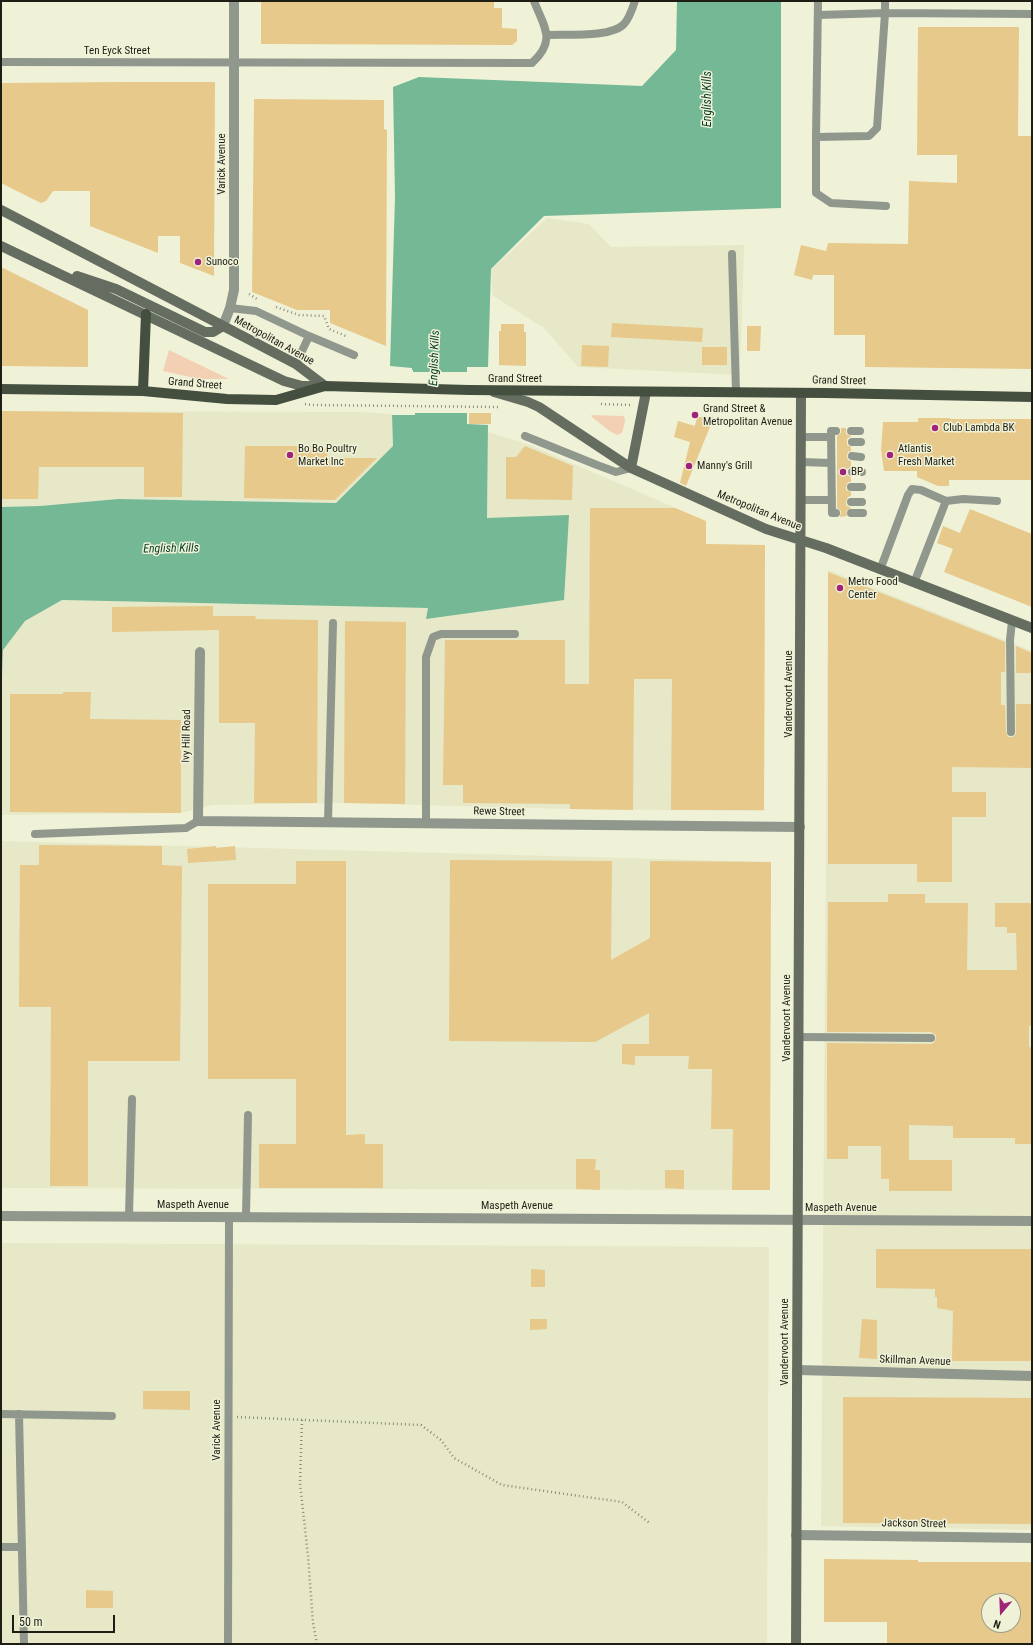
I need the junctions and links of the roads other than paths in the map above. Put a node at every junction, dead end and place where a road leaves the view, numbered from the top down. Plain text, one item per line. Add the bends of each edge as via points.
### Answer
1 (234, 1) edge
2 (534, 1) edge
3 (635, 1) edge
4 (818, 1) edge
5 (885, 1) edge
6 (885, 14) junction
7 (1032, 14) edge
8 (818, 15) junction
9 (548, 35) junction
10 (1, 62) edge
11 (234, 63) junction
12 (816, 137) junction
13 (886, 206) dead end
14 (1, 210) edge
15 (1, 246) edge
16 (732, 254) dead end
17 (30, 260) junction
18 (230, 308) junction
19 (146, 314) junction
20 (223, 326) junction
21 (309, 336) junction
22 (354, 354) dead end
23 (296, 364) junction
24 (325, 386) junction
25 (1, 389) edge
26 (143, 391) junction
27 (489, 391) junction
28 (646, 392) junction
29 (736, 392) junction
30 (801, 393) junction
31 (1032, 396) edge
32 (851, 431) dead end
33 (860, 431) dead end
34 (525, 436) dead end
35 (801, 437) junction
36 (852, 442) dead end
37 (861, 442) dead end
38 (852, 456) dead end
39 (861, 457) dead end
40 (833, 459) junction
41 (801, 462) junction
42 (631, 468) junction
43 (852, 472) dead end
44 (862, 472) dead end
45 (851, 487) dead end
46 (862, 487) dead end
47 (801, 500) junction
48 (833, 501) junction
49 (946, 501) junction
50 (997, 501) dead end
51 (851, 502) dead end
52 (862, 502) dead end
53 (836, 513) dead end
54 (851, 513) dead end
55 (863, 513) dead end
56 (801, 541) junction
57 (880, 570) junction
58 (914, 583) junction
59 (1012, 621) junction
60 (333, 623) dead end
61 (1032, 628) edge
62 (515, 634) dead end
63 (200, 652) dead end
64 (1011, 732) dead end
65 (198, 821) junction
66 (328, 822) junction
67 (426, 823) junction
68 (800, 827) junction
69 (35, 834) dead end
70 (799, 1036) junction
71 (931, 1038) dead end
72 (132, 1099) dead end
73 (248, 1115) dead end
74 (1, 1216) edge
75 (129, 1216) junction
76 (229, 1217) junction
77 (246, 1217) junction
78 (798, 1220) junction
79 (1032, 1221) edge
80 (797, 1370) junction
81 (1032, 1376) edge
82 (1, 1414) edge
83 (19, 1414) junction
84 (112, 1416) dead end
85 (796, 1535) junction
86 (1032, 1538) edge
87 (1, 1547) edge
88 (22, 1548) junction
89 (24, 1644) edge
90 (228, 1644) edge
91 (796, 1644) edge

1 - 11 street, Varick Avenue
2 - 9 lane
3 - 9 lane via 624,24 610,32
4 - 8 lane
5 - 6 lane
6 - 7 lane
6 - 8 lane
6 - 12 lane via 877,128 869,136
8 - 12 lane
9 - 11 lane, Ten Eyck Street via 543,53 532,63
10 - 11 lane, Ten Eyck Street
11 - 18 street, Varick Avenue via 234,290
12 - 13 lane via 816,193 830,203
14 - 20 main road, Metropolitan Avenue
15 - 17 main road
16 - 29 lane
17 - 19 main road
17 - 20 main road via 116,289 205,332 213,332
18 - 20 street, Varick Avenue
18 - 21 lane via 256,312
19 - 24 main road via 284,381 302,386
19 - 26 main road
20 - 23 main road, Metropolitan Avenue
21 - 22 lane
21 - 23 lane
23 - 24 main road, Metropolitan Avenue
24 - 26 main road, Grand Street via 276,400 227,399
24 - 27 main road, Grand Street
25 - 26 main road, Grand Street
27 - 28 main road, Grand Street
27 - 42 main road, Metropolitan Avenue via 539,407
28 - 29 main road, Grand Street
28 - 42 main road
29 - 30 main road, Grand Street
30 - 31 main road, Grand Street
30 - 35 main road, Vandervoort Avenue
32 - 33 lane
34 - 42 lane via 616,472
35 - 40 lane via 834,438
35 - 41 main road, Vandervoort Avenue
36 - 37 lane
38 - 39 lane
40 - 41 lane
40 - 48 lane
41 - 47 main road, Vandervoort Avenue
42 - 56 main road, Metropolitan Avenue via 771,531
43 - 44 lane
45 - 46 lane
47 - 48 lane
47 - 56 main road, Vandervoort Avenue
48 - 53 lane via 832,513
49 - 50 lane via 963,498
49 - 57 lane via 921,490 912,489
49 - 58 lane
51 - 52 lane
54 - 55 lane
56 - 57 main road, Metropolitan Avenue via 826,548
56 - 68 main road, Vandervoort Avenue
57 - 58 main road, Metropolitan Avenue
58 - 59 main road, Metropolitan Avenue
59 - 61 main road, Metropolitan Avenue
59 - 64 lane
60 - 66 lane
62 - 67 lane via 441,634 433,637 429,645 426,657
63 - 65 street, Ivy Hill Road
65 - 66 street, Rewe Street
65 - 69 lane via 186,828
66 - 67 street, Rewe Street
67 - 68 street, Rewe Street
68 - 70 main road, Vandervoort Avenue
70 - 71 lane
70 - 78 main road, Vandervoort Avenue
72 - 75 lane
73 - 77 lane
74 - 75 street, Maspeth Avenue
75 - 76 street, Maspeth Avenue
76 - 77 street, Maspeth Avenue
76 - 90 lane, Varick Avenue
77 - 78 street, Maspeth Avenue
78 - 79 street, Maspeth Avenue
78 - 80 main road, Vandervoort Avenue
80 - 81 street, Skillman Avenue
80 - 85 main road, Vandervoort Avenue
82 - 83 lane
83 - 84 lane
83 - 88 lane
85 - 86 street, Jackson Street
85 - 91 main road, Vandervoort Avenue
87 - 88 lane
88 - 89 lane

